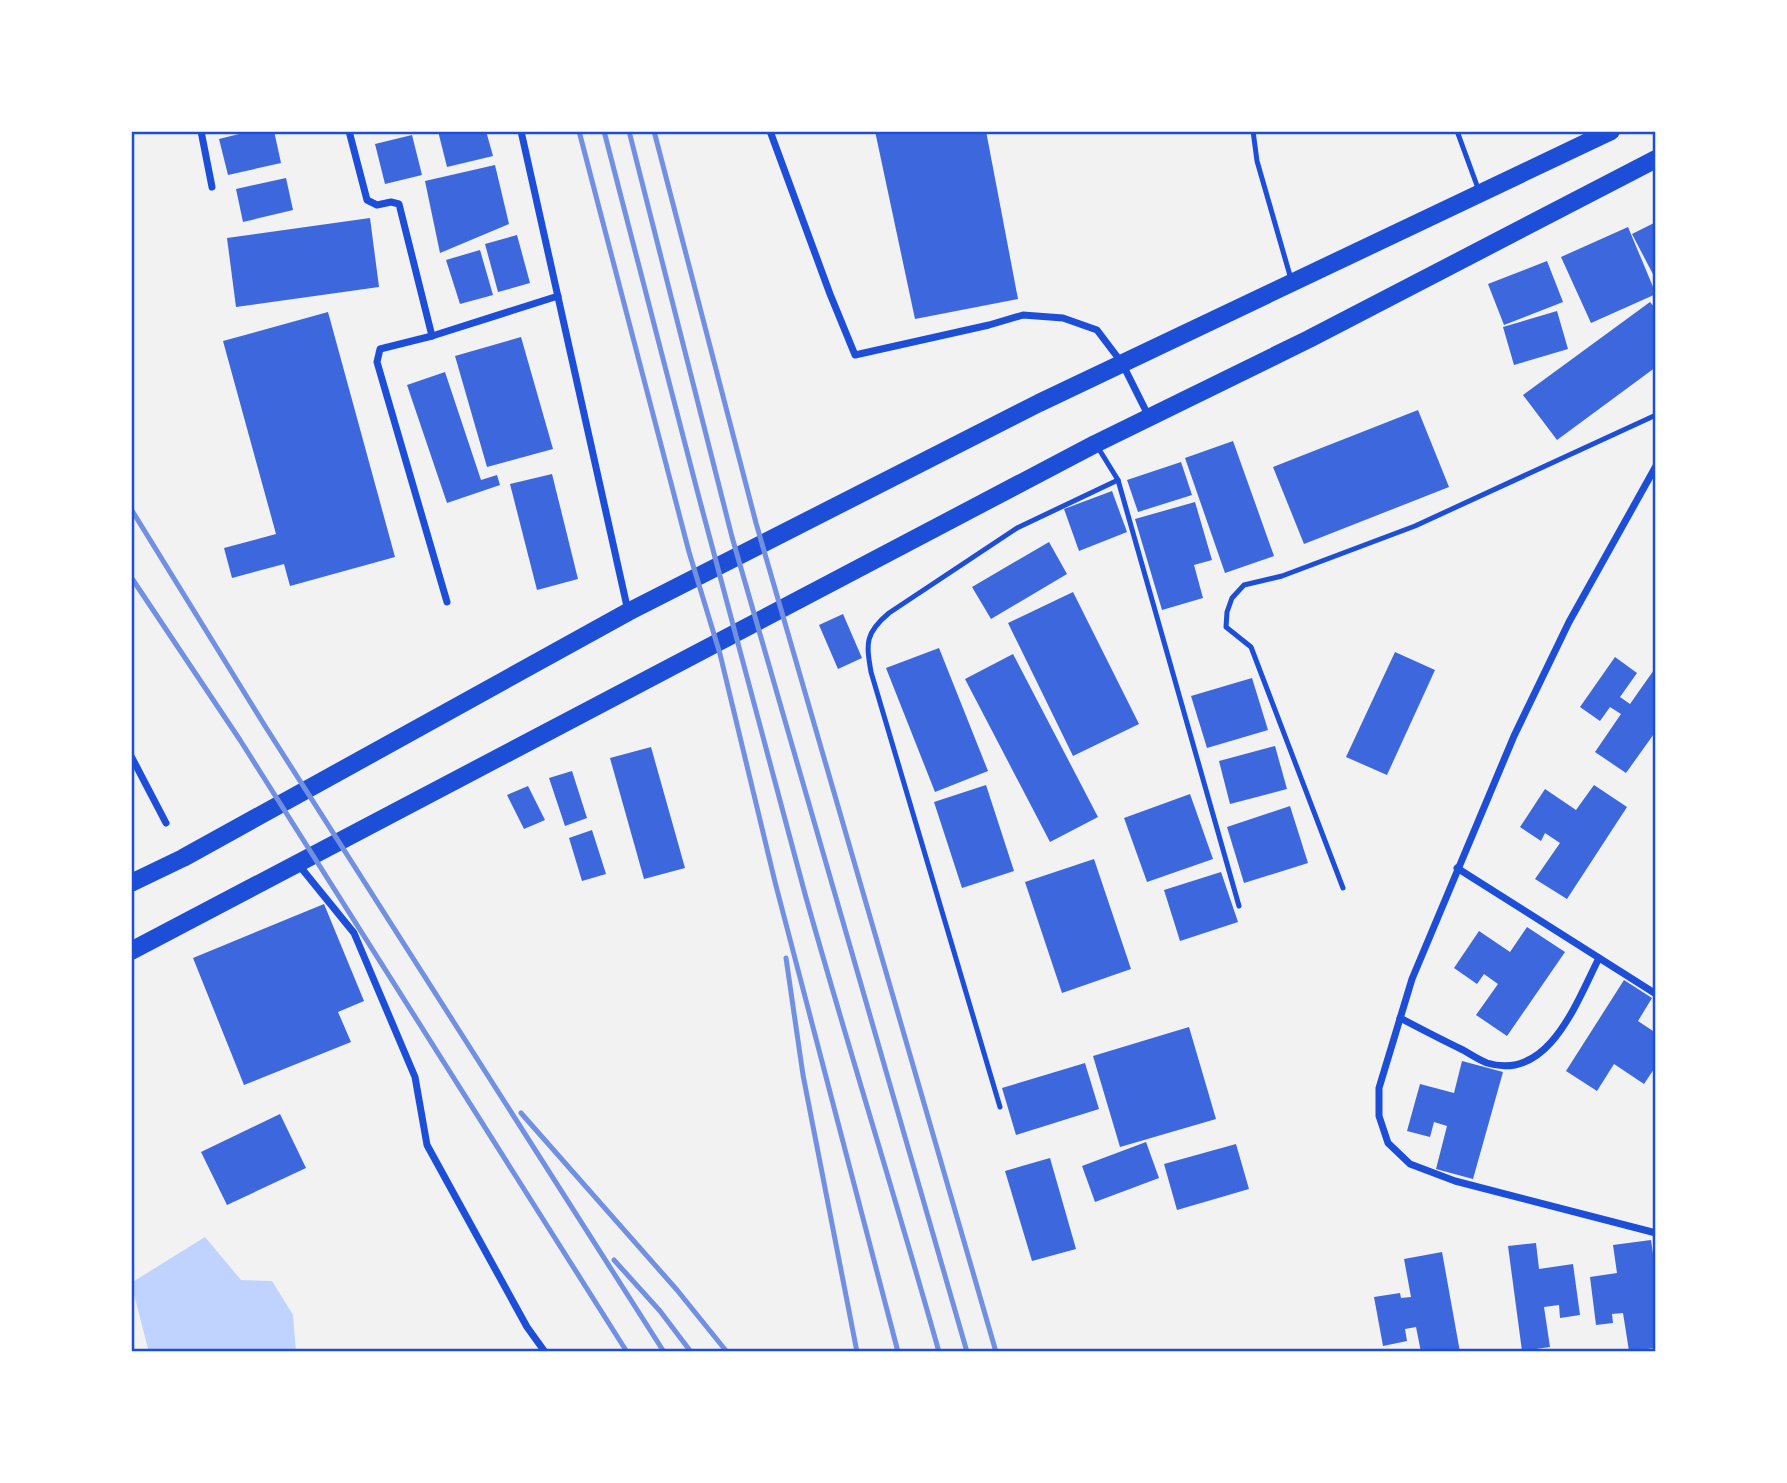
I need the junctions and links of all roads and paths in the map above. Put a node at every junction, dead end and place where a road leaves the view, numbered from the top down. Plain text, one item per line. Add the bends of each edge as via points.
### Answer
1 (201, 131) edge
2 (349, 131) edge
3 (521, 131) edge
4 (769, 131) edge
5 (1253, 131) edge
6 (1457, 131) edge
7 (1611, 131) edge
8 (1582, 137) edge
9 (1656, 159) edge
10 (212, 187) dead end
11 (1480, 194) junction
12 (1292, 282) junction
13 (558, 296) junction
14 (432, 336) junction
15 (1122, 363) junction
16 (1656, 415) edge
17 (1149, 417) junction
18 (1095, 444) junction
19 (1656, 466) edge
20 (1118, 480) junction
21 (447, 603) dead end
22 (628, 612) junction
23 (131, 756) edge
24 (166, 823) dead end
25 (297, 864) junction
26 (1457, 868) junction
27 (131, 883) edge
28 (1343, 888) dead end
29 (1239, 906) dead end
30 (131, 951) edge
31 (1599, 958) junction
32 (1656, 994) edge
33 (1400, 1018) junction
34 (1000, 1107) dead end
35 (1656, 1233) edge
36 (545, 1352) edge

1 - 10 street
2 - 14 street via 367,200 377,205 399,204
3 - 13 street
4 - 15 street via 855,355 1023,315 1063,318 1097,330
5 - 12 lane via 1257,161
6 - 11 lane
7 - 8 main road
8 - 11 main road
9 - 17 main road
11 - 12 main road
12 - 15 main road
13 - 14 street
13 - 22 street
14 - 21 street via 380,349 377,362
15 - 17 street
15 - 22 main road
16 - 28 lane via 1415,526 1282,576 1244,585 1232,598 1226,627 1251,647
17 - 18 main road
18 - 20 lane
18 - 25 main road
19 - 26 street via 1569,622
20 - 29 lane
20 - 34 lane via 1017,528 889,613 869,635 872,672
22 - 27 main road
23 - 24 street
25 - 30 main road
25 - 36 street via 354,933 415,1077 427,1145
26 - 31 street
26 - 33 street
31 - 32 street
31 - 33 street via 1558,1034 1536,1058 1488,1063
33 - 35 street via 1379,1088 1379,1116 1388,1143 1410,1164 1455,1181

